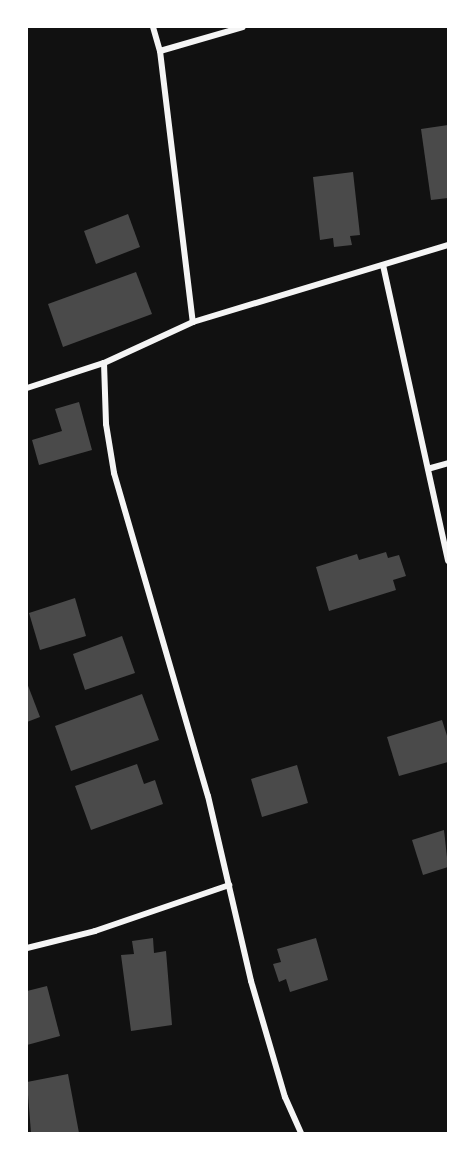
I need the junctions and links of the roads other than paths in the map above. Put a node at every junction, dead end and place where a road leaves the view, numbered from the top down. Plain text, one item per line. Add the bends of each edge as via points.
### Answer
1 (153, 27) edge
2 (243, 27) edge
3 (160, 51) junction
4 (448, 244) edge
5 (383, 265) junction
6 (193, 322) junction
7 (104, 363) junction
8 (27, 388) edge
9 (448, 463) edge
10 (431, 468) junction
11 (448, 561) edge
12 (229, 885) junction
13 (27, 948) edge
14 (301, 1133) edge

1 - 3 street
2 - 3 street
3 - 6 street
4 - 5 street
5 - 6 street
5 - 10 street
6 - 7 street
7 - 8 street
7 - 12 street via 106,424 114,473 208,796
9 - 10 street
10 - 11 street
12 - 13 street via 95,931
12 - 14 street via 282,1086

